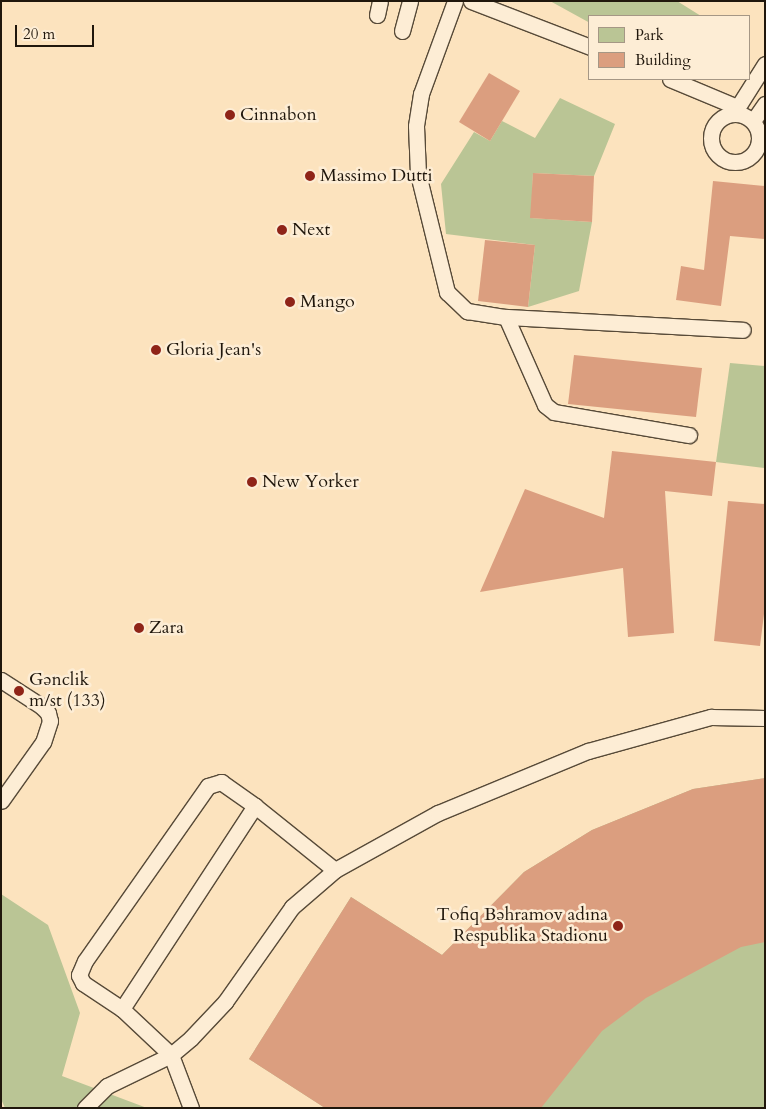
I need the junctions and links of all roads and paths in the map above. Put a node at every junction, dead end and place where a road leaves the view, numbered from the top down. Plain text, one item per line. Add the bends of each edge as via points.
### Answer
1 (410, 1) edge
2 (455, 1) edge
3 (471, 1) edge
4 (402, 31) dead end
5 (588, 47) edge
6 (765, 64) edge
7 (672, 80) edge
8 (765, 104) edge
9 (735, 110) junction
10 (753, 121) junction
11 (506, 318) junction
12 (743, 330) dead end
13 (689, 435) dead end
14 (1, 680) edge
15 (765, 718) edge
16 (1, 801) edge
17 (255, 806) junction
18 (334, 870) junction
19 (122, 1009) junction
20 (171, 1056) junction
21 (86, 1108) edge
22 (191, 1108) edge

1 - 4 lane
2 - 11 lane via 421,94 416,126 418,174 447,292 467,311
3 - 5 lane
6 - 9 lane
7 - 9 lane
8 - 10 lane
9 - 10 lane
9 - 10 lane via 715,124 711,134 717,154 726,160 742,160 756,151 759,130
11 - 12 lane
11 - 13 lane via 545,405 554,412
14 - 16 lane via 41,706 50,721 43,742
15 - 18 lane via 712,717 588,751 438,813
17 - 18 lane
17 - 19 lane
17 - 19 lane via 221,782 208,786 85,961 79,975 83,983
18 - 20 lane via 292,906 225,1002
19 - 20 lane
20 - 21 lane via 107,1086
20 - 22 lane

